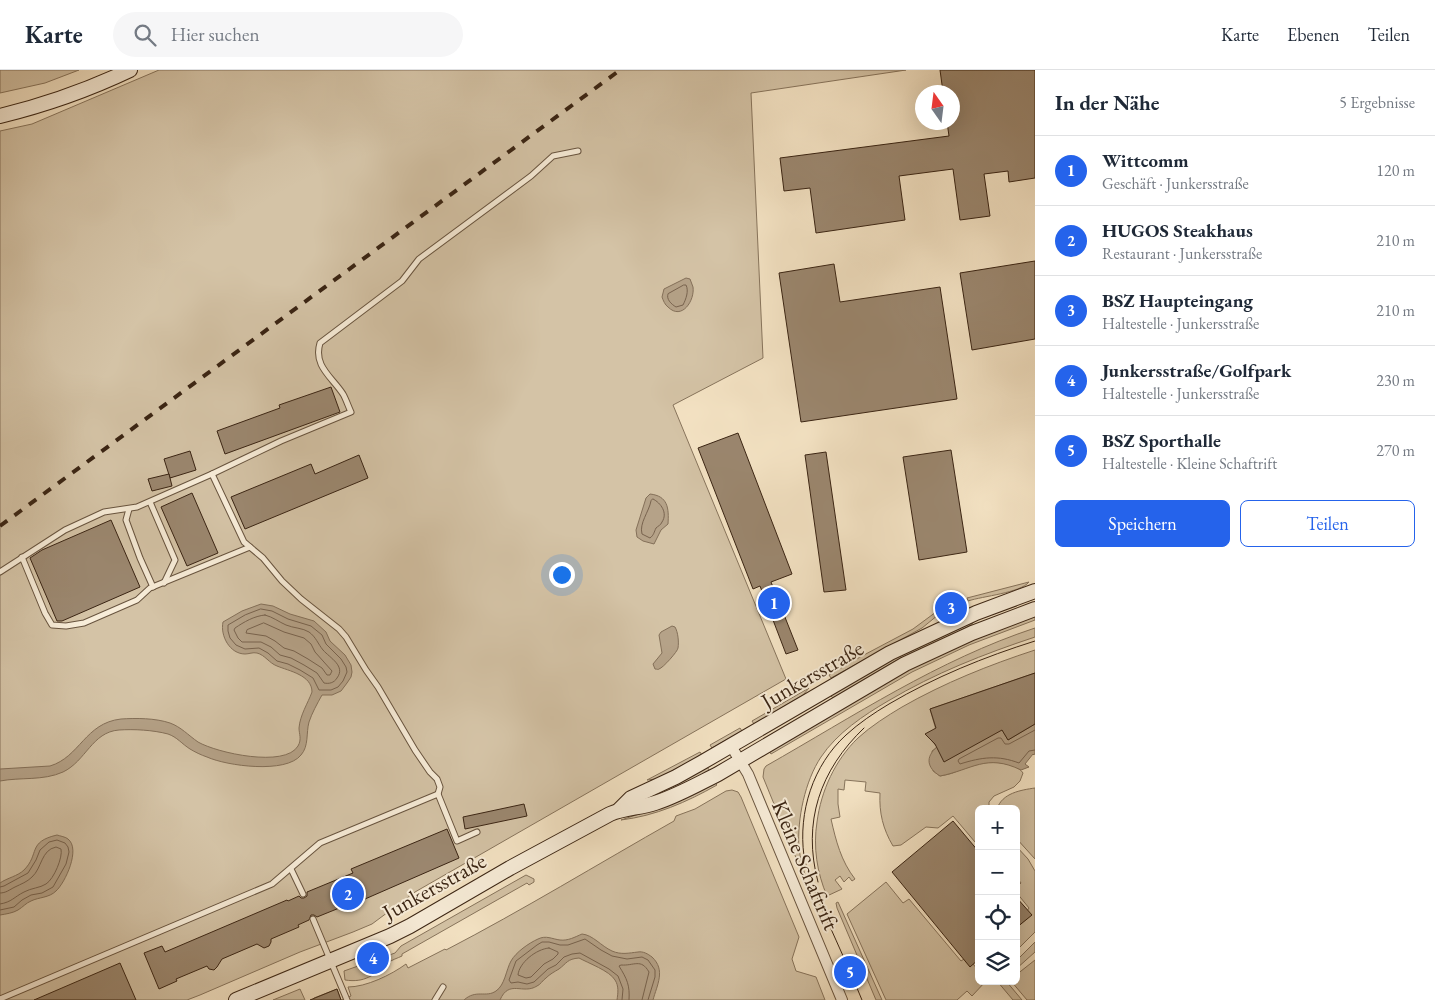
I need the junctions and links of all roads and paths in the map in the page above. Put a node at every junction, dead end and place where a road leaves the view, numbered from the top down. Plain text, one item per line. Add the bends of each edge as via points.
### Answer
1 (120, 72) edge
2 (0, 116) edge
3 (578, 151) dead end
4 (212, 474) junction
5 (150, 502) junction
6 (129, 509) junction
7 (250, 547) junction
8 (22, 557) junction
9 (0, 572) edge
10 (164, 583) junction
11 (153, 587) junction
12 (1035, 591) edge
13 (1035, 609) edge
14 (731, 746) junction
15 (740, 760) junction
16 (438, 794) junction
17 (619, 810) junction
18 (477, 832) dead end
19 (291, 869) junction
20 (303, 894) dead end
21 (313, 919) dead end
22 (331, 961) junction
23 (444, 987) dead end
24 (0, 999) edge
25 (236, 1000) edge
26 (347, 1000) edge
27 (435, 1000) edge
28 (842, 1000) edge

1 - 2 main road via 86,90
3 - 4 lane via 554,156 419,259 402,281 320,343 317,351 323,369 343,394 351,412
4 - 5 lane
4 - 7 lane via 244,542
5 - 6 lane
5 - 10 lane via 175,560
6 - 8 lane via 104,512 81,522
6 - 11 lane via 126,520
7 - 10 lane
7 - 16 lane via 301,599 346,637 415,750 437,779
8 - 9 lane
8 - 11 lane via 52,625 84,623 136,600
10 - 11 lane
12 - 14 main road, Junkersstraße via 912,641
13 - 15 main road, Junkersstraße via 905,664
14 - 15 street, Kleine Schaftrift
14 - 17 main road, Junkersstraße via 631,798
15 - 17 main road, Junkersstraße via 673,796 656,803
15 - 28 street, Kleine Schaftrift
16 - 18 lane via 457,841
16 - 19 lane via 320,843
17 - 22 main road, Junkersstraße via 410,926
19 - 20 lane
19 - 24 lane via 272,884
21 - 22 lane
22 - 25 main road, Junkersstraße
22 - 26 lane
23 - 27 lane

